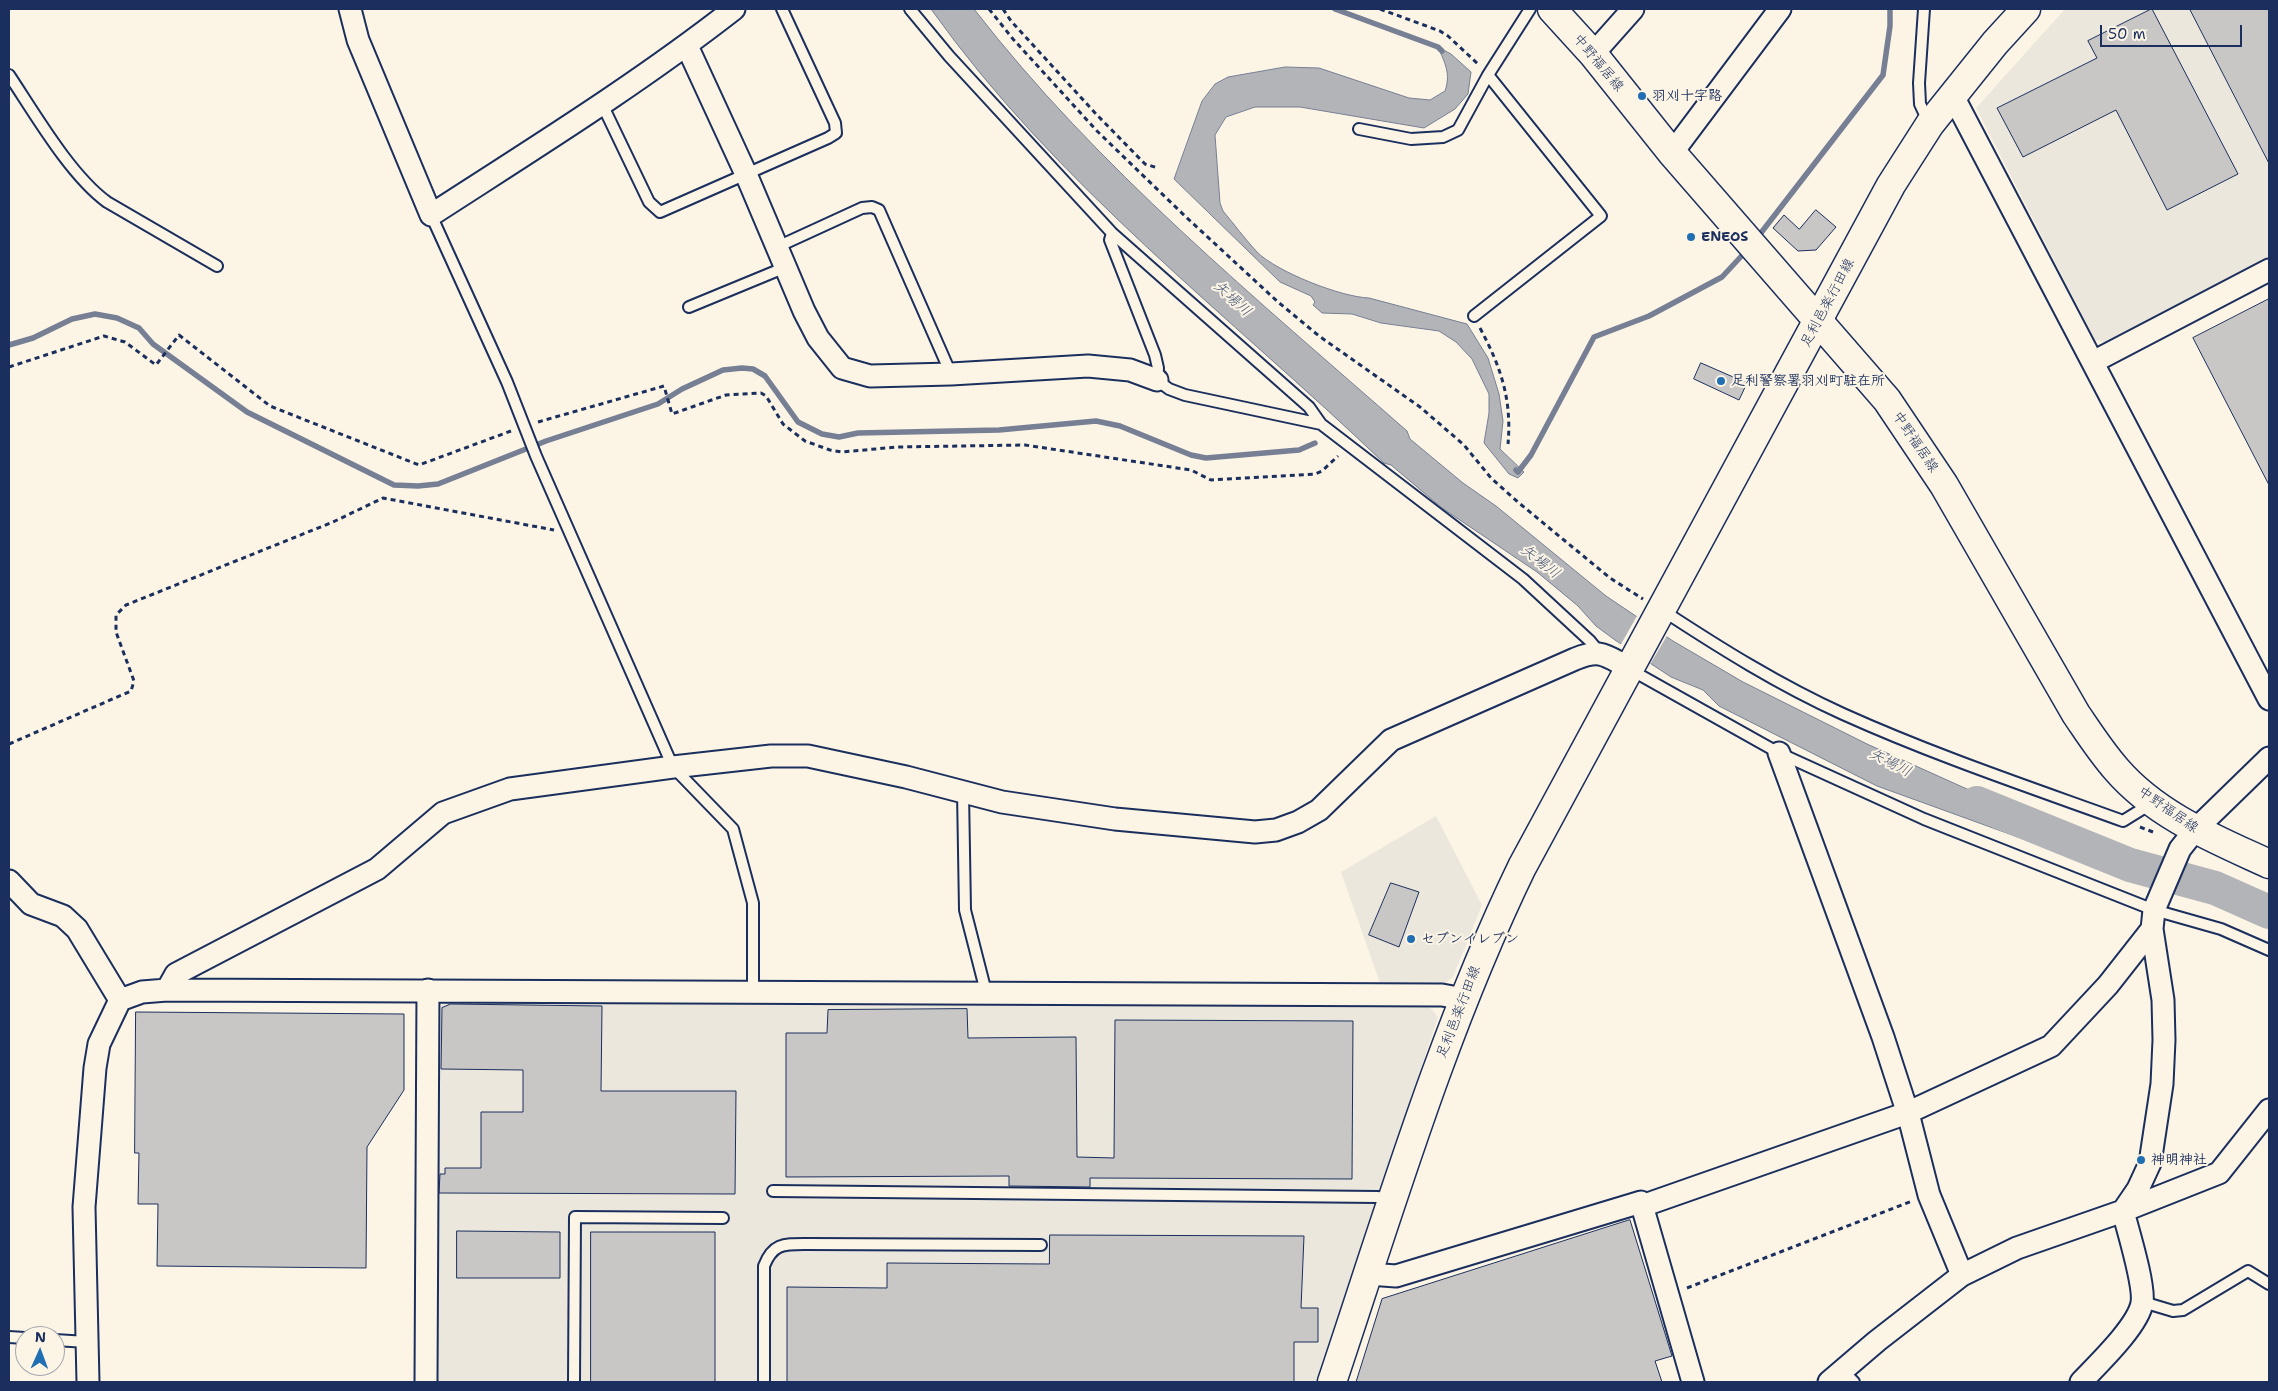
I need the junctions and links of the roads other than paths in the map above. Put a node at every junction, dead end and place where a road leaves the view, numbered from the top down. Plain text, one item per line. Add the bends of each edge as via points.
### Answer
1 (350, 9) edge
2 (734, 9) edge
3 (782, 9) edge
4 (910, 9) edge
5 (1530, 9) edge
6 (1552, 9) edge
7 (1633, 9) edge
8 (1780, 9) edge
9 (1924, 9) edge
10 (2026, 9) edge
11 (687, 46) junction
12 (1593, 54) junction
13 (1488, 75) junction
14 (9, 76) edge
15 (1953, 96) junction
16 (602, 104) junction
17 (1930, 124) junction
18 (1359, 129) dead end
19 (1672, 153) junction
20 (746, 174) junction
21 (431, 216) junction
22 (1112, 233) junction
23 (777, 247) junction
24 (217, 266) dead end
25 (786, 267) junction
26 (2269, 270) edge
27 (689, 307) dead end
28 (1474, 316) road end
29 (1819, 320) junction
30 (2093, 362) junction
31 (951, 374) junction
32 (1157, 380) junction
33 (1321, 424) junction
34 (1654, 608) junction
35 (1599, 652) junction
36 (1631, 665) junction
37 (2269, 699) edge
38 (1779, 753) junction
39 (2269, 758) edge
40 (673, 767) junction
41 (963, 792) junction
42 (2152, 802) junction
43 (2187, 840) junction
44 (2269, 864) edge
45 (13, 892) edge
46 (2155, 912) junction
47 (2269, 950) edge
48 (167, 990) junction
49 (428, 990) junction
50 (753, 992) junction
51 (986, 992) junction
52 (1464, 999) junction
53 (120, 1000) junction
54 (2269, 1110) edge
55 (1907, 1113) junction
56 (773, 1191) dead end
57 (1393, 1202) junction
58 (1642, 1206) junction
59 (2123, 1212) junction
60 (723, 1218) dead end
61 (1040, 1245) dead end
62 (1368, 1274) junction
63 (1962, 1275) junction
64 (2269, 1284) edge
65 (2143, 1302) junction
66 (65, 1341) edge
67 (87, 1342) junction
68 (1842, 1378) edge
69 (88, 1382) edge
70 (426, 1382) edge
71 (574, 1382) edge
72 (764, 1382) edge
73 (1332, 1382) edge
74 (1693, 1382) edge
75 (2081, 1382) edge

1 - 21 street via 358,40
2 - 11 street
3 - 20 lane via 835,123 836,133
4 - 22 lane via 949,56
5 - 13 lane
6 - 12 main road, 中野福居線
7 - 12 street
8 - 19 street
9 - 17 lane via 1920,104
10 - 15 main road, 足利邑楽行田線
11 - 16 street
11 - 20 street
12 - 19 main road, 中野福居線
13 - 18 lane via 1458,130 1444,137 1411,139
13 - 28 lane via 1601,216
14 - 24 lane via 48,134 94,193
15 - 17 main road, 足利邑楽行田線
15 - 30 street
16 - 20 lane via 649,202 660,212
16 - 21 street
17 - 29 main road, 足利邑楽行田線 via 1892,185
19 - 29 main road, 中野福居線
20 - 23 street
21 - 40 lane via 530,428 536,456
22 - 32 lane via 1110,240 1155,354
22 - 33 lane via 1309,407
23 - 25 street
23 - 31 lane via 862,208 879,210
25 - 27 lane
25 - 31 street via 818,338 842,368 870,376
26 - 30 street
29 - 34 main road, 足利邑楽行田線
29 - 42 main road, 中野福居線 via 1916,441 2097,746 2117,771
30 - 37 street
31 - 32 street via 1088,366 1130,370
32 - 33 lane via 1185,395
33 - 35 lane via 1523,579
34 - 36 main road, 足利邑楽行田線
34 - 42 lane via 1726,652 1842,713 1930,750 2123,821
35 - 36 street
35 - 41 street via 1589,653 1391,740 1319,810 1276,830 1255,832 1124,820 1002,802
36 - 38 lane
36 - 52 main road, 足利邑楽行田線 via 1522,867
38 - 46 lane via 1924,820
38 - 55 street via 1883,1037
39 - 43 street
40 - 41 street via 771,756 808,756
40 - 48 street via 510,790 443,813 377,869 176,974
40 - 50 lane via 733,829 752,903
41 - 51 lane via 965,910
42 - 43 main road, 中野福居線
43 - 44 main road, 中野福居線
43 - 46 street
45 - 53 street via 31,904 63,916 77,929
46 - 47 lane via 2221,929
46 - 55 street via 2108,985 2051,1046
46 - 59 street via 2163,1000 2162,1084 2150,1163
48 - 49 street
48 - 53 street via 142,992
49 - 50 street
49 - 70 street
50 - 51 street
51 - 52 street via 1442,995
52 - 57 main road, 足利邑楽行田線
53 - 67 street via 99,1044 95,1068 84,1207
54 - 59 street via 2219,1173
55 - 58 street
55 - 63 street via 1929,1195
56 - 57 lane via 1378,1197
57 - 62 main road, 足利邑楽行田線
58 - 62 street via 1641,1202 1396,1276
58 - 74 street
59 - 63 street via 2017,1248
59 - 65 street
60 - 71 lane via 575,1217
61 - 72 lane via 777,1246 769,1253 764,1266
62 - 73 main road, 足利邑楽行田線
63 - 68 street via 1884,1335
64 - 65 lane via 2248,1272 2183,1310 2173,1311
65 - 75 street via 2135,1321
66 - 67 lane
67 - 69 street

